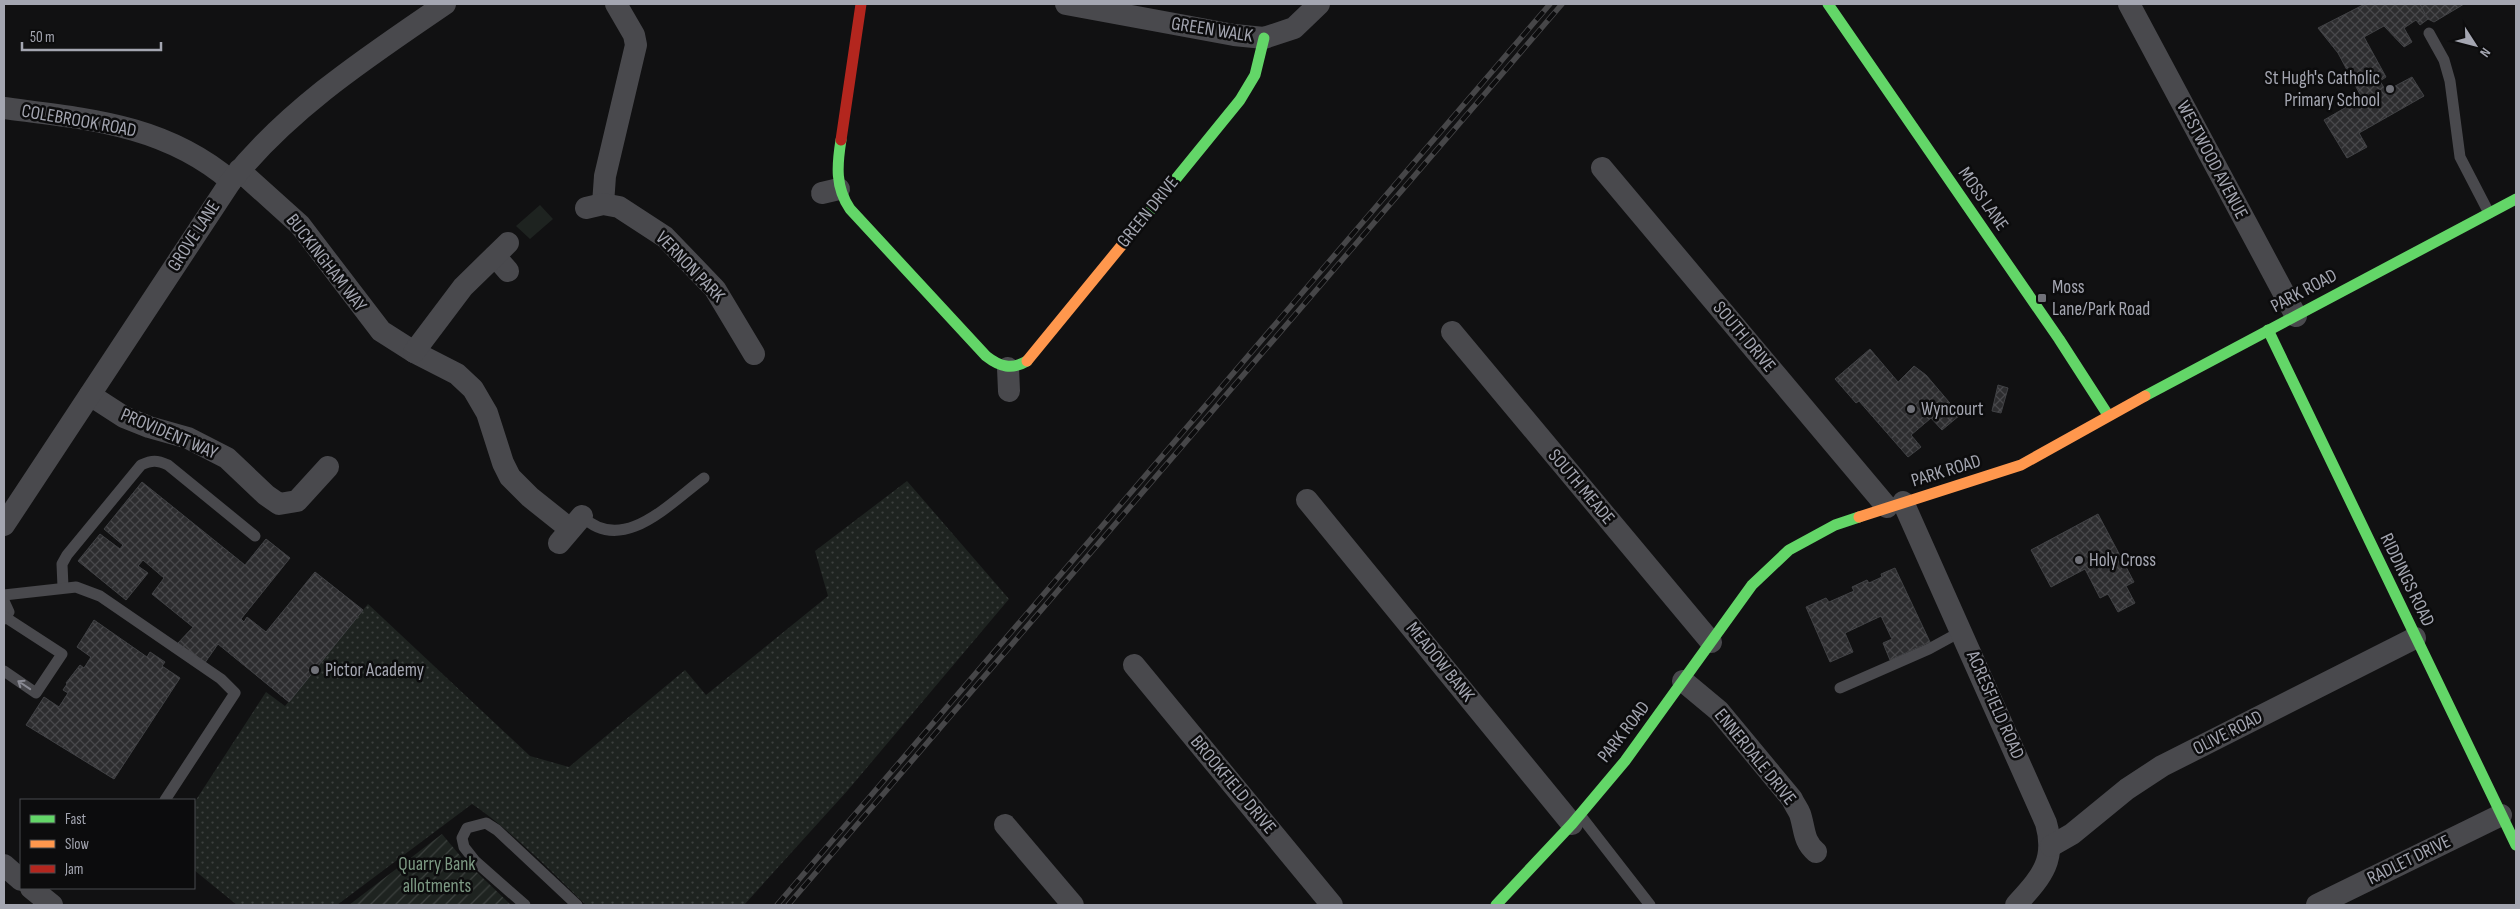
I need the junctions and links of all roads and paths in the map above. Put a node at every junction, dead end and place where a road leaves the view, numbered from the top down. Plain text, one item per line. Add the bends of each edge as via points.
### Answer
1 (445, 4) edge
2 (616, 4) edge
3 (862, 4) edge
4 (1066, 4) edge
5 (1319, 4) edge
6 (1828, 4) edge
7 (2129, 4) edge
8 (2429, 33) dead end
9 (1264, 38) junction
10 (4, 108) edge
11 (1602, 168) dead end
12 (235, 176) junction
13 (2516, 199) edge
14 (2488, 213) junction
15 (504, 257) dead end
16 (2296, 316) junction
17 (2268, 330) junction
18 (1452, 332) dead end
19 (414, 352) junction
20 (754, 354) dead end
21 (1008, 368) junction
22 (1009, 391) dead end
23 (90, 395) junction
24 (2108, 415) junction
25 (317, 474) dead end
26 (704, 478) dead end
27 (1307, 500) dead end
28 (1895, 505) junction
29 (4, 525) edge
30 (570, 529) joint
31 (255, 536) dead end
32 (64, 587) junction
33 (4, 595) edge
34 (4, 601) edge
35 (4, 618) edge
36 (1962, 631) junction
37 (2415, 638) junction
38 (1711, 642) junction
39 (1134, 665) dead end
40 (4, 671) edge
41 (1683, 681) junction
42 (1840, 688) dead end
43 (166, 799) edge
44 (2501, 815) junction
45 (1576, 819) junction
46 (1005, 825) dead end
47 (2516, 845) edge
48 (2051, 846) junction
49 (1808, 852) dead end
50 (4, 866) edge
51 (20, 879) edge
52 (31, 889) edge
53 (1648, 904) edge
54 (52, 905) edge
55 (525, 905) edge
56 (577, 905) edge
57 (1073, 905) edge
58 (1332, 905) edge
59 (1496, 905) edge
60 (2016, 905) edge
61 (2316, 905) edge

1 - 12 street, GROVE LANE via 297,113 260,145
2 - 20 street, VERNON PARK via 634,35 636,45 595,206 619,207 633,214 683,253 724,300
3 - 21 street via 838,160 830,191 843,200 986,356
4 - 9 street, GREEN WALK
5 - 9 street, GREEN WALK via 1294,28
6 - 24 street, MOSS LANE
7 - 16 street, WESTWOOD AVENUE
8 - 14 lane via 2444,60 2450,81 2460,157
9 - 21 street, GREEN DRIVE via 1255,75 1240,100 1027,361
10 - 12 street, COLEBROOK ROAD via 101,121 136,130 156,136
11 - 28 street, SOUTH DRIVE
12 - 19 street, BUCKINGHAM WAY via 300,225 373,323 387,336
12 - 23 street, GROVE LANE
13 - 14 street, PARK ROAD
14 - 16 street, PARK ROAD
15 - 19 street via 463,287
16 - 17 street, PARK ROAD
17 - 24 street, PARK ROAD
17 - 37 street, RIDDINGS ROAD
18 - 38 street, SOUTH MEADE
19 - 30 street, BUCKINGHAM WAY via 457,374 473,390 487,413 510,477
21 - 22 street
23 - 25 street, PROVIDENT WAY via 124,417 188,438 227,458 279,504 297,501
23 - 29 street, GROVE LANE
24 - 28 street, PARK ROAD via 2021,465
26 - 30 lane via 638,527 605,530 590,524
27 - 45 street, MEADOW BANK
28 - 36 street, ACRESFIELD ROAD
28 - 38 street, PARK ROAD via 1835,525 1789,550 1752,585
31 - 32 lane via 168,465 150,461 141,465 67,555 62,564
32 - 33 lane
32 - 43 lane via 86,589 100,596 236,693
34 - 35 lane via 8,612
35 -> 40 lane via 62,654 36,693
36 - 42 lane
36 - 48 street, ACRESFIELD ROAD via 2046,823
37 - 44 street, RIDDINGS ROAD
37 - 48 street, OLIVE ROAD via 2162,766 2127,789 2072,834
38 - 41 street, PARK ROAD
39 - 58 street, BROOKFIELD DRIVE
41 - 45 street, PARK ROAD via 1642,739
41 - 49 street, ENNERDALE DRIVE via 1719,711 1792,799 1800,814
44 - 47 street, RIDDINGS ROAD
44 - 61 street, RADLET DRIVE
45 - 53 lane
45 - 59 street, PARK ROAD
46 - 57 street
48 - 60 street, ACRESFIELD ROAD via 2042,875
50 - 51 street
52 - 54 street
55 - 56 lane via 469,854 462,838 467,828 486,823 497,830

